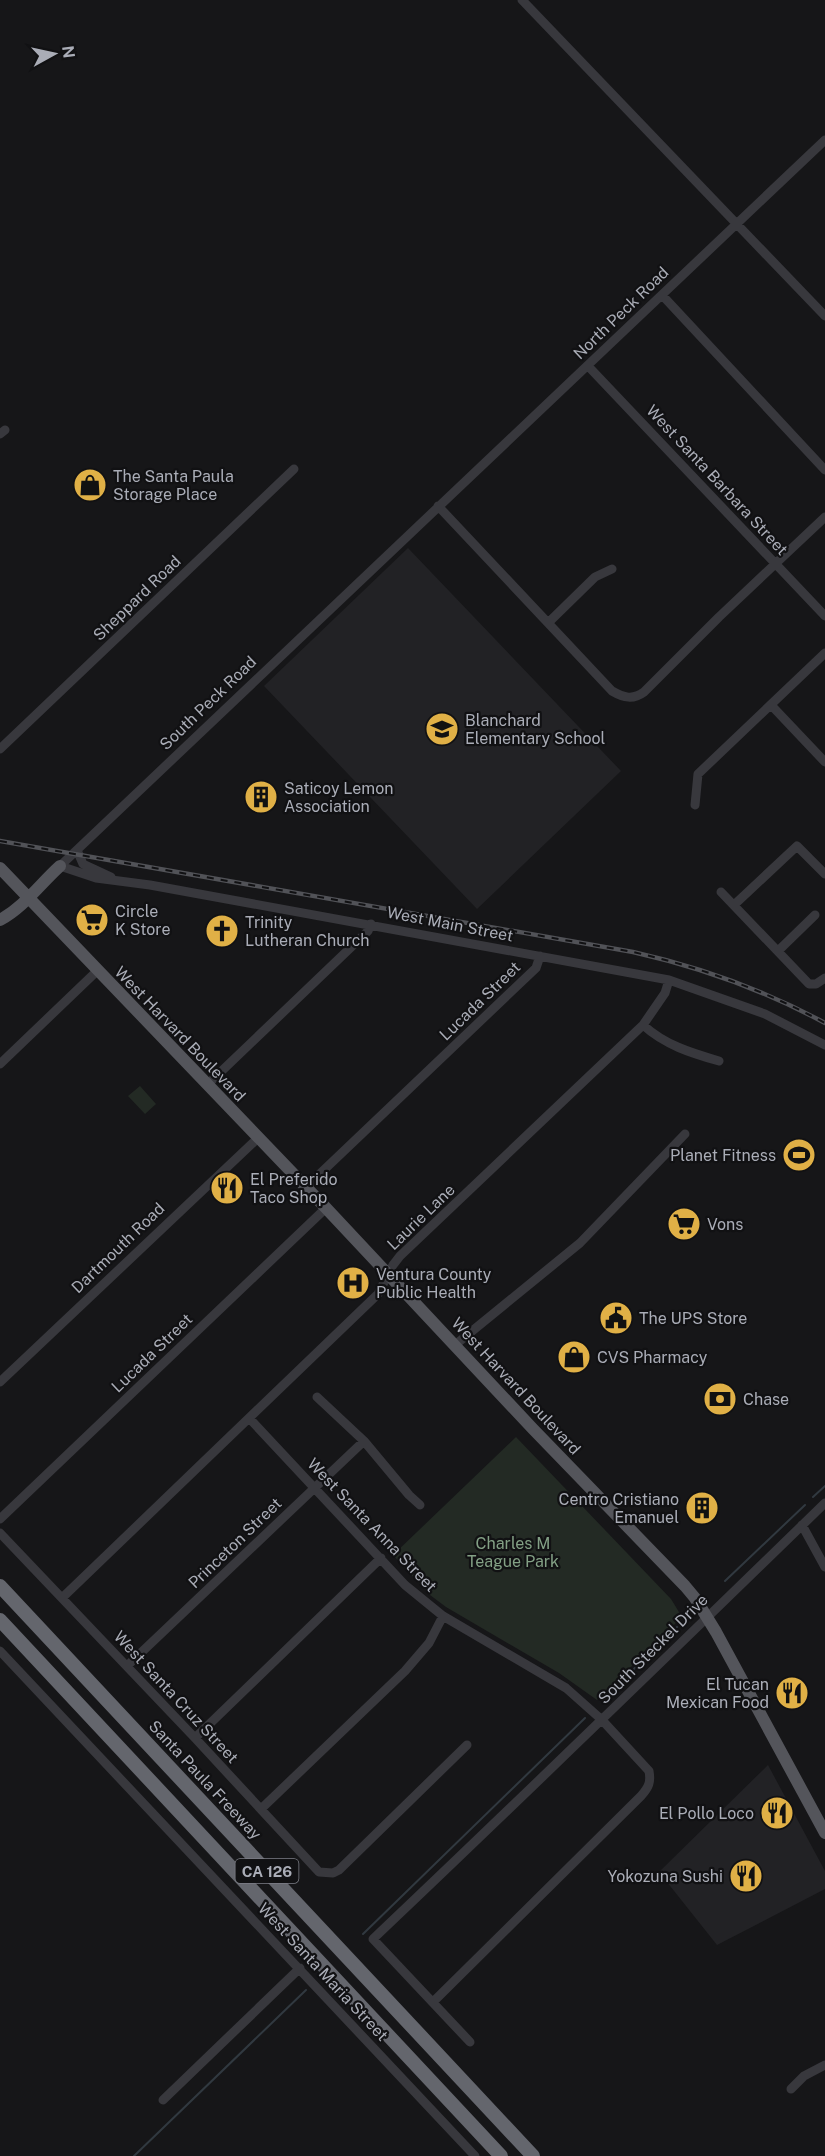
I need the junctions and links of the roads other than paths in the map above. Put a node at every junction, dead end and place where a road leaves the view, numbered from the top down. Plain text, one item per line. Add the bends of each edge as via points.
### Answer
1 (522, 0) edge
2 (825, 140) edge
3 (736, 223) junction
4 (662, 295) junction
5 (825, 316) edge
6 (588, 366) junction
7 (294, 469) dead end
8 (825, 470) edge
9 (438, 506) junction
10 (825, 517) edge
11 (776, 564) junction
12 (612, 569) dead end
13 (825, 615) edge
14 (549, 622) junction
15 (825, 653) edge
16 (771, 705) junction
17 (0, 749) edge
18 (825, 762) edge
19 (695, 805) dead end
20 (77, 850) junction
21 (60, 866) junction
22 (0, 868) edge
23 (825, 874) edge
24 (122, 882) junction
25 (721, 892) dead end
26 (28, 898) junction
27 (734, 905) junction
28 (815, 915) dead end
29 (0, 920) edge
30 (371, 924) junction
31 (777, 951) junction
32 (540, 956) junction
33 (97, 971) junction
34 (825, 978) edge
35 (669, 980) junction
36 (643, 1025) junction
37 (825, 1045) edge
38 (719, 1061) dead end
39 (0, 1064) edge
40 (207, 1085) junction
41 (685, 1134) dead end
42 (258, 1138) junction
43 (306, 1187) junction
44 (326, 1209) junction
45 (387, 1276) junction
46 (455, 1345) junction
47 (0, 1382) edge
48 (317, 1397) dead end
49 (249, 1418) junction
50 (364, 1441) junction
51 (315, 1488) junction
52 (825, 1503) edge
53 (420, 1505) dead end
54 (0, 1519) edge
55 (802, 1525) junction
56 (0, 1533) edge
57 (381, 1558) junction
58 (825, 1567) edge
59 (0, 1586) edge
60 (62, 1598) junction
61 (443, 1616) junction
62 (706, 1616) junction
63 (0, 1620) edge
64 (1, 1655) edge
65 (127, 1666) junction
66 (602, 1720) junction
67 (195, 1738) junction
68 (467, 1745) dead end
69 (261, 1809) junction
70 (825, 1833) edge
71 (300, 1968) junction
72 (433, 2002) junction
73 (470, 2042) dead end
74 (825, 2065) edge
75 (791, 2089) dead end
76 (163, 2100) dead end
77 (475, 2156) edge
78 (501, 2156) edge
79 (533, 2156) edge

1 - 3 street
2 - 3 street, North Peck Road
3 - 4 street, North Peck Road
3 - 5 street
4 - 6 street, North Peck Road
4 - 8 street
6 - 9 street, North Peck Road
6 - 11 street, West Santa Barbara Street
7 - 17 street, Sheppard Road
9 - 14 street
9 - 20 street, South Peck Road
10 - 11 street
11 - 13 street, West Santa Barbara Street
11 - 14 street via 639,696 626,697 612,691
12 - 14 street via 595,578
15 - 16 street
16 - 18 street
16 - 19 street via 698,774
20 - 21 street, South Peck Road
20 - 24 street via 83,864
21 - 24 street, West Main Street
21 - 26 main road, South Peck Road
22 - 26 main road, West Harvard Boulevard
23 - 27 street via 797,846
24 - 30 street, West Main Street
25 - 27 street
26 - 29 main road, South Peck Road
26 - 33 main road, West Harvard Boulevard
27 - 31 street
28 - 31 street
30 - 32 street, West Main Street
30 - 40 street
31 - 34 street via 809,984
32 - 35 street, West Main Street
32 - 43 street, Lucada Street via 536,968
33 - 39 street
33 - 40 main road, West Harvard Boulevard
35 - 36 street, Laurie Lane via 665,993
35 - 37 street, West Main Street via 765,1014
36 - 38 street via 668,1043
36 - 45 street, Laurie Lane via 400,1256
40 - 42 main road, West Harvard Boulevard
41 - 46 street via 580,1243
42 - 43 main road, West Harvard Boulevard
42 - 47 street, Dartmouth Road
43 - 44 main road, West Harvard Boulevard
44 - 45 main road, West Harvard Boulevard
44 - 54 street, Lucada Street
45 - 46 main road, West Harvard Boulevard
45 - 49 street, Laurie Lane via 378,1294
46 - 62 main road, West Harvard Boulevard via 651,1548
48 - 50 street
49 - 51 street, West Santa Anna Street
49 - 60 street, Laurie Lane
50 - 51 street, Princeton Street
50 - 53 street
51 - 57 street, West Santa Anna Street
51 - 65 street, Princeton Street
52 - 55 street, South Steckel Drive
55 - 58 street
55 - 62 street, South Steckel Drive
56 - 60 street, West Santa Cruz Street
57 - 61 street, West Santa Anna Street via 405,1585
57 - 67 street
59 - 79 highway, Santa Paula Freeway / CA 126
60 - 65 street, West Santa Cruz Street
61 - 66 street, West Santa Anna Street via 567,1688
61 - 69 street via 421,1654
62 - 66 street, South Steckel Drive
62 - 70 main road, West Harvard Boulevard
63 - 78 highway, CA 126
64 - 71 street, West Santa Maria Street
65 - 67 street, West Santa Cruz Street
66 - 72 street, South Steckel Drive via 649,1771 648,1788
66 - 72 street via 373,1939
67 - 69 street, West Santa Cruz Street
68 - 69 street, West Santa Cruz Street via 333,1873 319,1872
71 - 76 street
71 - 77 street, West Santa Maria Street
72 - 73 street
74 - 75 street via 804,2076

